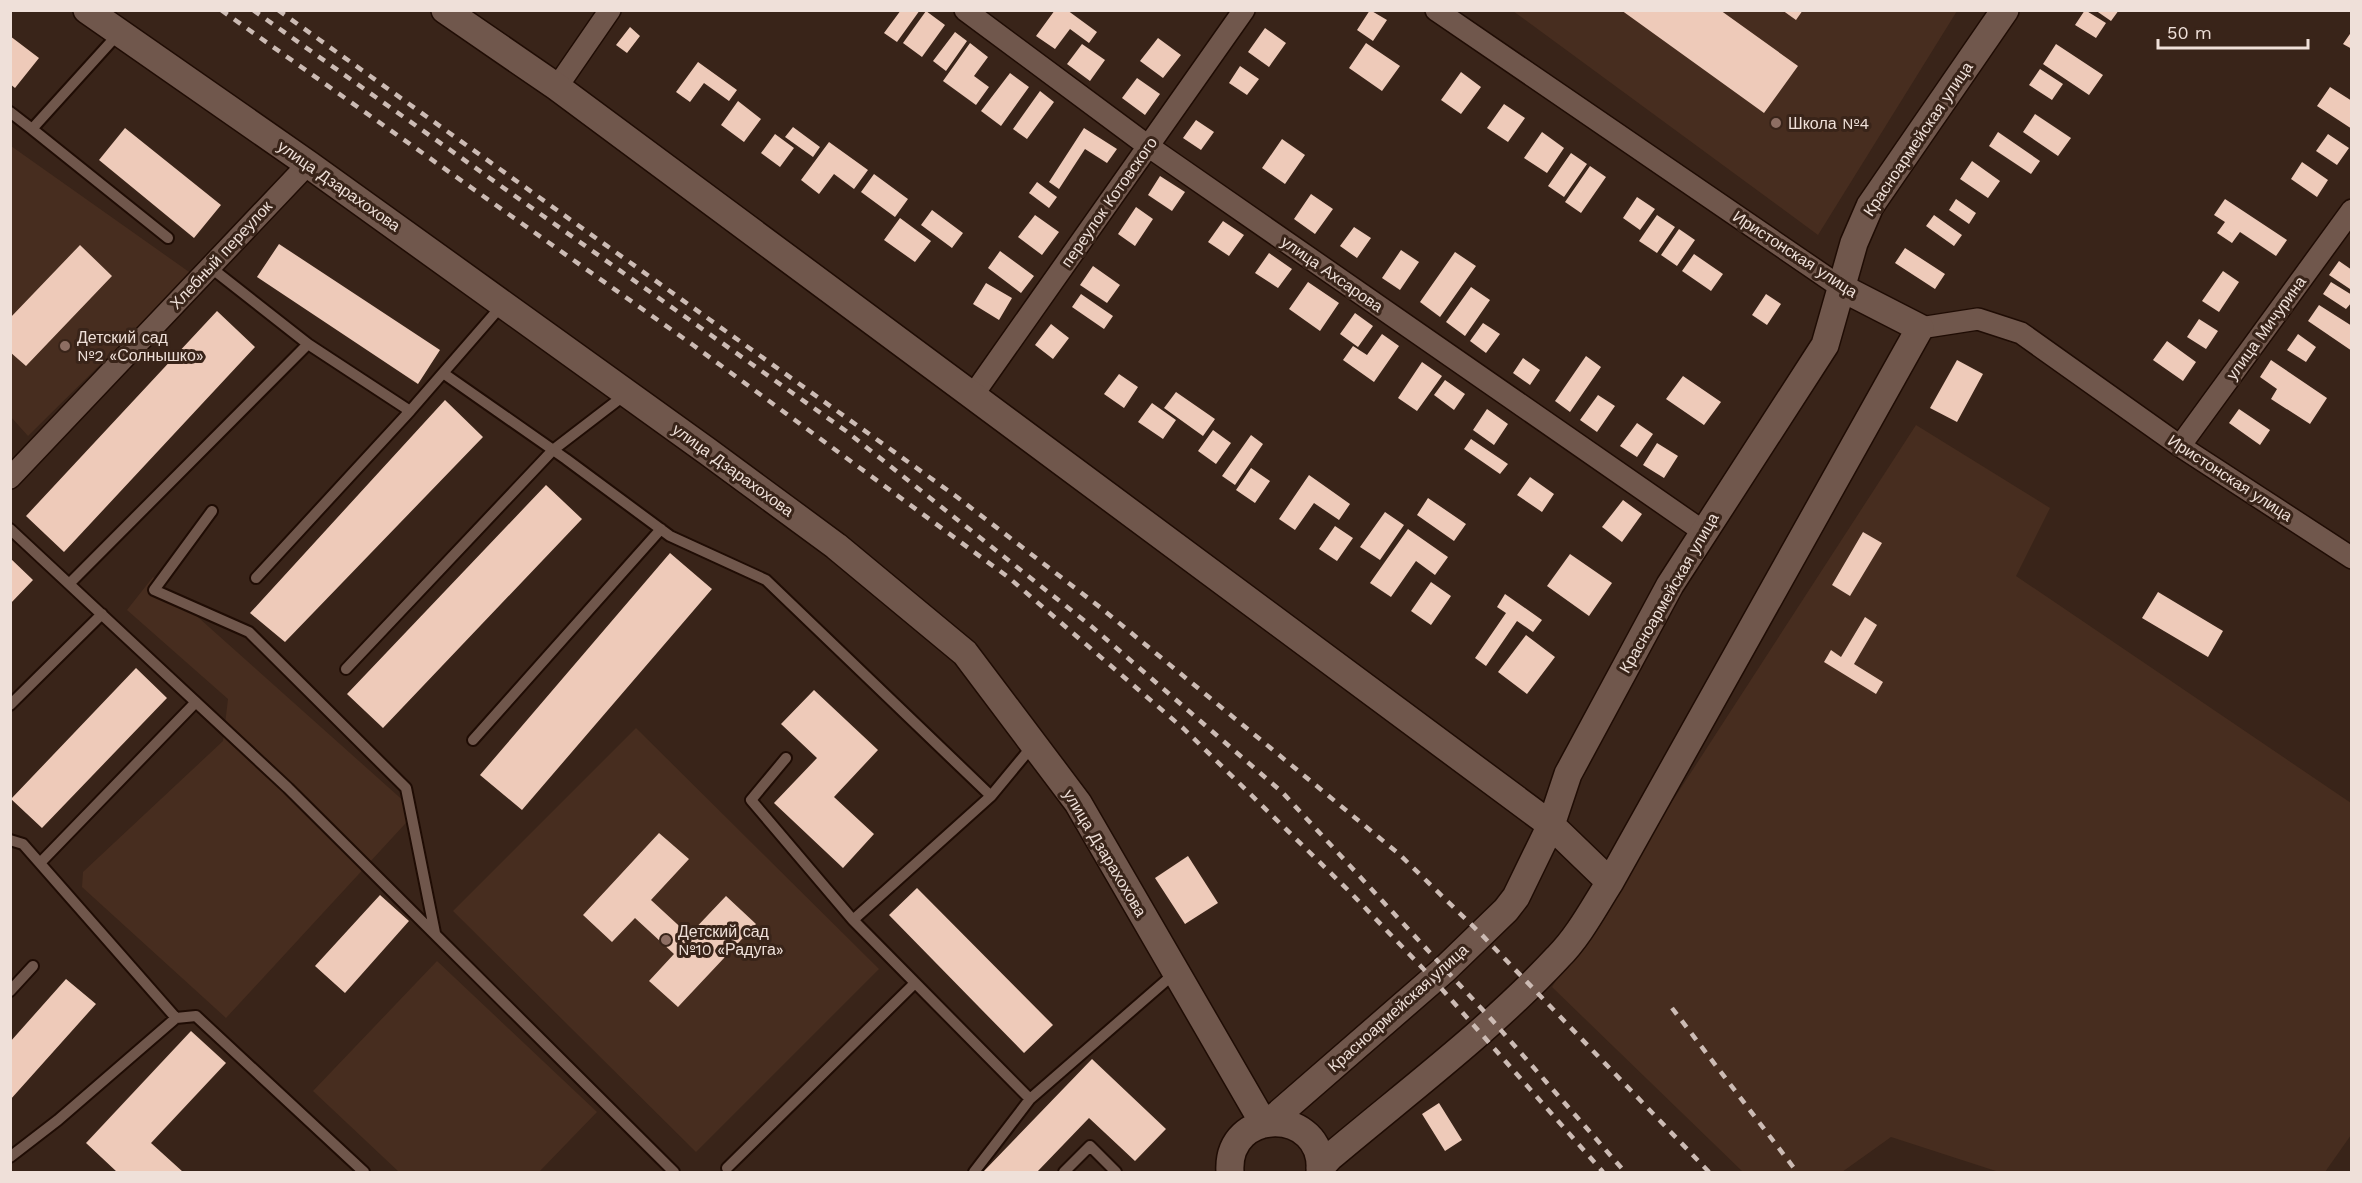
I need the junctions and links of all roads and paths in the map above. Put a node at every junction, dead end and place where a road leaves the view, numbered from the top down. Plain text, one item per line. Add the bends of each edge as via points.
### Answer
1 (87, 10) edge
2 (445, 10) edge
3 (610, 10) edge
4 (965, 10) edge
5 (1244, 10) edge
6 (1436, 10) edge
7 (2005, 10) edge
8 (119, 33) junction
9 (557, 87) junction
10 (10, 112) edge
11 (32, 129) junction
12 (1148, 146) junction
13 (308, 164) junction
14 (2352, 210) edge
15 (168, 238) dead end
16 (210, 267) junction
17 (1842, 288) junction
18 (503, 304) junction
19 (1920, 328) junction
20 (308, 344) junction
21 (443, 373) junction
22 (627, 393) junction
23 (973, 394) junction
24 (410, 411) junction
25 (2180, 446) junction
26 (553, 450) junction
27 (10, 478) edge
28 (212, 511) dead end
29 (10, 529) edge
30 (661, 529) junction
31 (1704, 532) junction
32 (2352, 558) edge
33 (256, 578) dead end
34 (69, 584) junction
35 (102, 614) junction
36 (346, 669) dead end
37 (196, 702) junction
38 (10, 705) edge
39 (473, 740) dead end
40 (1034, 744) junction
41 (786, 758) dead end
42 (991, 796) junction
43 (1551, 825) junction
44 (10, 840) edge
45 (40, 863) junction
46 (1610, 882) junction
47 (853, 920) junction
48 (435, 934) junction
49 (33, 966) dead end
50 (1176, 972) junction
51 (915, 983) junction
52 (10, 991) edge
53 (176, 1018) junction
54 (1232, 1071) junction
55 (1030, 1099) junction
56 (1266, 1123) junction
57 (1239, 1140) junction
58 (10, 1157) edge
59 (1320, 1170) edge
60 (726, 1171) edge
61 (364, 1173) edge
62 (674, 1173) edge
63 (974, 1173) edge
64 (1064, 1173) edge
65 (1116, 1173) edge
66 (1230, 1173) edge

1 - 8 street, улица Дзарахохова
2 - 9 street
3 - 9 street
4 - 12 street, улица Ахсарова
5 - 12 street, переулок Котовского
6 - 17 street, Иристонская улица
7 - 17 street, Красноармейская улица via 1870,206 1854,243
8 - 11 lane
8 - 13 street, улица Дзарахохова
9 - 23 street
10 - 11 lane
11 - 15 lane
12 - 23 street, переулок Котовского
12 - 31 street, улица Ахсарова
13 - 16 street, Хлебный переулок
13 - 18 street, улица Дзарахохова
14 - 25 street, улица Мичурина
16 - 20 lane
16 - 27 street, Хлебный переулок
17 - 19 street, Иристонская улица
17 - 31 street, Красноармейская улица via 1825,345
18 - 21 lane
18 - 22 street, улица Дзарахохова
19 - 25 street, Иристонская улица via 1978,319 2021,333
19 - 46 street
20 - 24 lane
20 - 34 lane
21 - 24 lane
21 - 26 lane
22 - 26 lane
22 - 40 street, улица Дзарахохова via 836,546 965,653
23 - 43 street
24 - 33 lane
25 - 32 street, Иристонская улица
26 - 30 lane
26 - 36 lane
28 - 48 lane via 154,590 249,632 406,788
29 - 34 lane
30 - 39 lane
30 - 42 lane via 766,580
31 - 43 street, Красноармейская улица via 1670,585 1568,774
34 - 35 lane
35 - 37 lane
35 - 38 lane
37 - 45 lane
37 - 48 lane
40 - 42 lane
40 - 50 street, улица Дзарахохова via 1078,803
41 - 47 lane via 751,800
42 - 47 lane
43 - 46 street
43 - 56 street, Красноармейская улица via 1506,910 1444,970
44 - 45 lane via 23,844
45 - 53 lane
46 - 59 street via 1559,956 1479,1032 1330,1156
47 - 51 lane
48 - 62 lane
49 - 52 lane
50 - 54 street, улица Дзарахохова
50 - 55 lane
51 - 55 lane
51 - 60 lane
53 - 58 lane
53 - 61 lane via 196,1016
54 - 56 street, улица Дзарахохова
54 - 57 street, улица Дзарахохова
55 - 63 lane
56 - 57 street, Красноармейская улица
56 - 59 street via 1290,1125 1308,1136 1318,1154
57 - 66 street via 1232,1154
64 - 65 lane via 1090,1146

